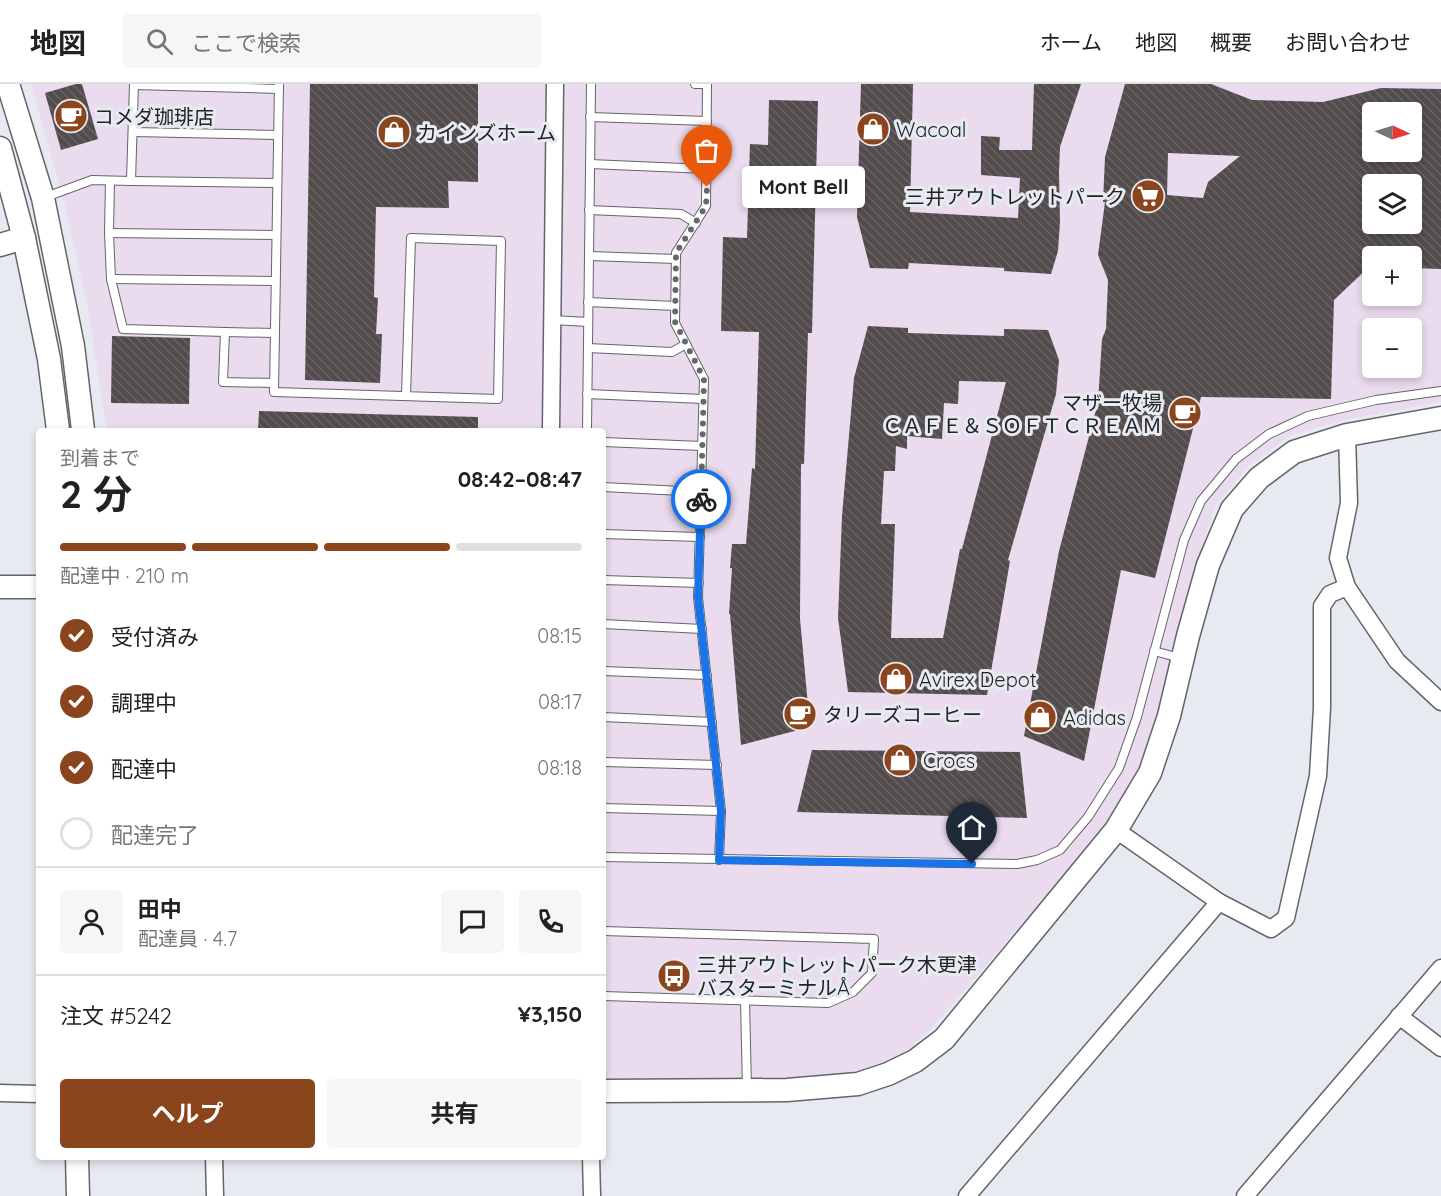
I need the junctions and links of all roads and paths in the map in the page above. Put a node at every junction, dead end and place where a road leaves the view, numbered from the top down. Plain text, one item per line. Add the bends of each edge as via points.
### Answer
1 (8, 84) edge
2 (555, 84) edge
3 (591, 84) edge
4 (695, 84) edge
5 (707, 84) edge
6 (134, 85) edge
7 (279, 86) edge
8 (590, 117) junction
9 (707, 121) junction
10 (133, 132) junction
11 (278, 135) junction
12 (0, 148) edge
13 (590, 164) junction
14 (707, 169) junction
15 (110, 181) junction
16 (131, 181) junction
17 (277, 183) junction
18 (43, 198) junction
19 (589, 210) junction
20 (696, 223) junction
21 (109, 233) junction
22 (276, 235) junction
23 (24, 238) junction
24 (0, 245) edge
25 (589, 256) junction
26 (676, 259) junction
27 (111, 279) junction
28 (275, 281) junction
29 (588, 302) junction
30 (675, 306) junction
31 (553, 320) junction
32 (588, 322) junction
33 (225, 332) junction
34 (274, 333) junction
35 (686, 344) junction
36 (588, 348) junction
37 (274, 383) junction
38 (1441, 391) edge
39 (587, 394) junction
40 (406, 396) junction
41 (703, 399) junction
42 (1441, 418) edge
43 (58, 428) edge
44 (83, 428) edge
45 (550, 428) edge
46 (587, 428) edge
47 (1347, 435) junction
48 (606, 441) edge
49 (702, 446) junction
50 (606, 487) edge
51 (701, 492) junction
52 (606, 534) edge
53 (700, 537) junction
54 (606, 580) edge
55 (699, 583) junction
56 (0, 587) edge
57 (36, 587) edge
58 (1347, 587) junction
59 (606, 624) edge
60 (702, 629) junction
61 (1154, 651) junction
62 (1183, 659) junction
63 (606, 671) edge
64 (707, 675) junction
65 (1441, 702) edge
66 (606, 717) edge
67 (712, 722) junction
68 (606, 762) edge
69 (717, 765) junction
70 (606, 808) edge
71 (721, 811) junction
72 (1116, 830) junction
73 (606, 857) edge
74 (719, 860) junction
75 (1219, 902) junction
76 (606, 931) edge
77 (1441, 968) edge
78 (606, 996) edge
79 (745, 1000) junction
80 (1399, 1016) junction
81 (1441, 1048) edge
82 (747, 1090) junction
83 (606, 1091) edge
84 (0, 1093) edge
85 (36, 1094) edge
86 (77, 1160) edge
87 (214, 1160) edge
88 (591, 1160) edge
89 (78, 1196) edge
90 (215, 1196) edge
91 (592, 1196) edge
92 (967, 1196) edge
93 (1245, 1196) edge

1 - 18 street
2 - 31 street
3 - 8 lane
4 - 5 lane
5 - 9 lane
6 - 7 lane
6 - 10 lane
7 - 11 lane
8 - 9 lane
8 - 13 lane
9 - 14 lane
10 - 11 lane
10 - 16 lane
11 - 17 lane
12 - 23 street
13 - 14 lane
13 - 19 lane
14 - 20 lane via 706,206
15 - 16 lane
15 - 18 lane via 92,180
15 - 21 lane
16 - 17 lane
17 - 22 lane
18 - 44 street via 73,346
19 - 20 lane via 681,214
19 - 25 lane
20 - 26 lane
21 - 22 lane
21 - 27 lane
22 - 28 lane
23 - 24 street
23 - 43 street via 49,359
25 - 26 lane
25 - 29 lane
26 - 30 lane
27 - 28 lane
27 - 33 lane via 123,329
28 - 34 lane
29 - 30 lane
29 - 32 lane
30 - 35 lane via 675,322
31 - 32 lane
31 - 45 street
32 - 36 lane
33 - 34 lane
33 - 37 lane via 223,382
34 - 37 lane
35 - 36 lane via 672,352
35 - 41 lane via 704,379
36 - 39 lane
37 - 40 lane via 274,392
38 - 61 lane via 1376,400 1308,416 1269,434 1236,459 1202,501 1184,540
39 - 41 lane
39 - 46 lane
40 - 40 lane via 411,238 501,241 498,399
41 - 49 lane
42 - 47 street
47 - 58 street via 1348,503 1338,558
47 - 62 street via 1294,452 1259,478 1232,509 1208,565
48 - 49 lane
49 - 51 lane
50 - 51 lane
51 - 53 lane
52 - 53 lane
53 - 55 lane
54 - 55 lane
55 - 60 lane
56 - 57 street
58 - 65 street via 1398,660
58 - 75 street via 1330,594 1322,606 1318,776 1286,918 1271,929
59 - 60 lane
60 - 64 lane
61 - 62 lane
61 - 74 lane via 1119,768 1088,817 1060,850 1036,861 1017,864
62 - 72 street via 1150,773
63 - 64 lane
64 - 67 lane
66 - 67 lane
67 - 69 lane
68 - 69 lane
69 - 71 lane
70 - 71 lane
71 - 74 lane
72 - 75 street
72 - 82 street via 944,1039 915,1061 858,1084
73 - 74 lane
75 - 92 street
76 - 79 lane via 874,939 872,973 853,992 828,1003
77 - 80 street
78 - 79 lane
79 - 82 lane
80 - 81 street
80 - 93 street
82 - 83 street
84 - 85 street
86 - 89 street
87 - 90 street
88 - 91 street

